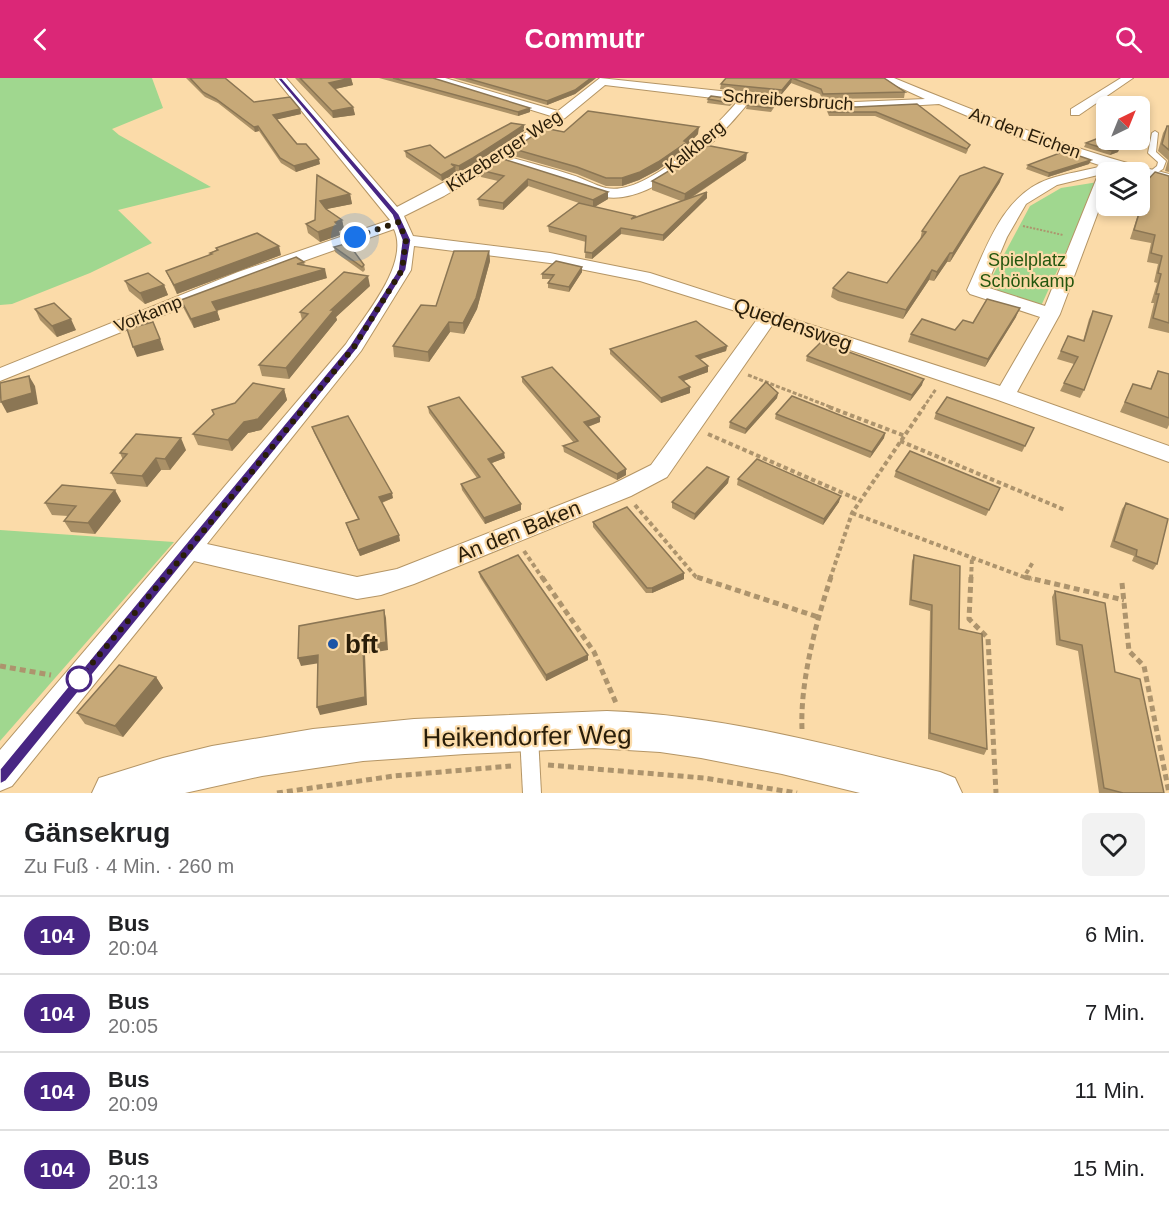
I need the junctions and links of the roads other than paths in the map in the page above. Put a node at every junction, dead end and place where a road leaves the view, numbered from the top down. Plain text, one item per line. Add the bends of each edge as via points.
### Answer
1 (280, 78) edge
2 (433, 78) edge
3 (884, 78) edge
4 (1128, 78) edge
5 (604, 80) edge
6 (747, 98) junction
7 (939, 101) junction
8 (1075, 112) dead end
9 (561, 115) junction
10 (1155, 133) dead end
11 (498, 158) junction
12 (1098, 162) edge
13 (1096, 170) edge
14 (1151, 174) joint
15 (1169, 178) edge
16 (1096, 198) edge
17 (400, 225) junction
18 (1051, 314) junction
19 (769, 316) junction
20 (0, 375) edge
21 (1005, 395) junction
22 (1169, 454) edge
23 (188, 550) junction
24 (529, 732) junction
25 (0, 775) edge
26 (114, 793) edge
27 (532, 793) edge
28 (940, 793) edge

1 - 17 street
2 - 9 street
3 - 7 street, An den Eichen
4 - 8 street
5 - 6 street, Schreibersbruch
5 - 9 street, Kitzeberger Weg
6 - 7 street, Schreibersbruch via 851,106
6 - 11 street, Kalkberg via 719,131 676,166 631,190 606,193
7 - 12 street, An den Eichen
9 - 11 street, Kitzeberger Weg
10 - 14 lane via 1152,153 1162,161
11 - 17 street, Kitzeberger Weg via 433,198
13 - 18 street via 1052,182 1020,201 976,290
14 - 15 street, An den Eichen
16 - 18 street
17 - 19 street, Quedensweg via 620,271
17 - 20 street, Vorkamp via 244,276
17 - 23 street via 402,270 354,347
18 - 21 street
19 - 21 street, Quedensweg
19 - 23 street, An den Baken via 659,471 622,490 404,577 357,588
21 - 22 street, Quedensweg
23 - 25 street
24 - 26 street, Heikendorfer Weg via 367,741 237,760
24 - 27 lane
24 - 28 street, Heikendorfer Weg via 620,730 701,741 804,759

